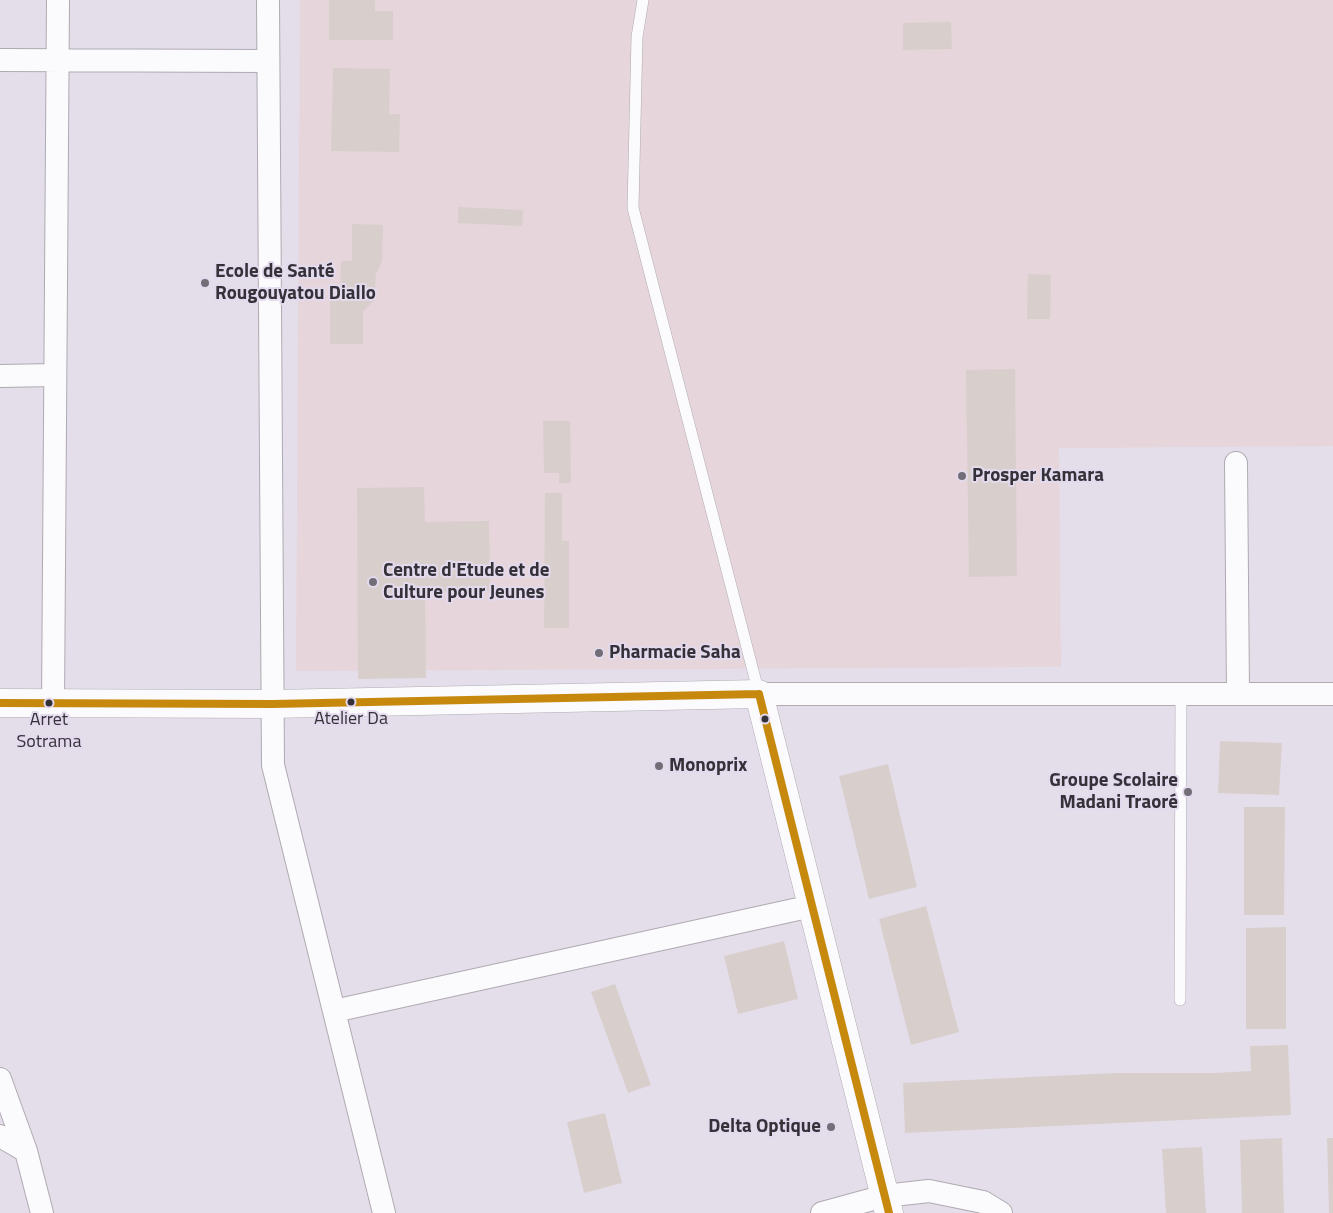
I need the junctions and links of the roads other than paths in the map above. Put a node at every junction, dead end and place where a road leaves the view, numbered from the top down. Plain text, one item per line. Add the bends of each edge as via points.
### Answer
1 (58, 0) edge
2 (268, 0) edge
3 (643, 0) edge
4 (0, 60) edge
5 (58, 60) junction
6 (268, 60) junction
7 (55, 375) junction
8 (0, 376) edge
9 (1236, 463) dead end
10 (1181, 693) junction
11 (1238, 693) junction
12 (760, 694) junction
13 (1333, 694) edge
14 (0, 703) edge
15 (53, 704) junction
16 (272, 704) junction
17 (812, 906) junction
18 (1180, 1000) dead end
19 (334, 1011) junction
20 (0, 1080) edge
21 (0, 1136) edge
22 (26, 1151) junction
23 (886, 1205) edge
24 (42, 1213) edge
25 (384, 1213) edge
26 (822, 1213) edge
27 (1001, 1213) edge

1 - 5 street
2 - 6 street
3 - 12 lane via 637,37 634,208
4 - 5 street
5 - 6 street
5 - 7 street
6 - 16 street
7 - 8 street
7 - 15 street
9 - 11 street
10 - 11 street
10 - 12 street
10 - 18 lane
11 - 13 street
12 - 16 street
12 - 17 street
14 - 15 street
15 - 16 street
16 - 19 street via 273,764
17 - 19 street
17 - 23 street
19 - 25 street
20 - 22 street
21 - 22 street
22 - 24 street
23 - 26 street
23 - 27 street via 929,1191 983,1202

